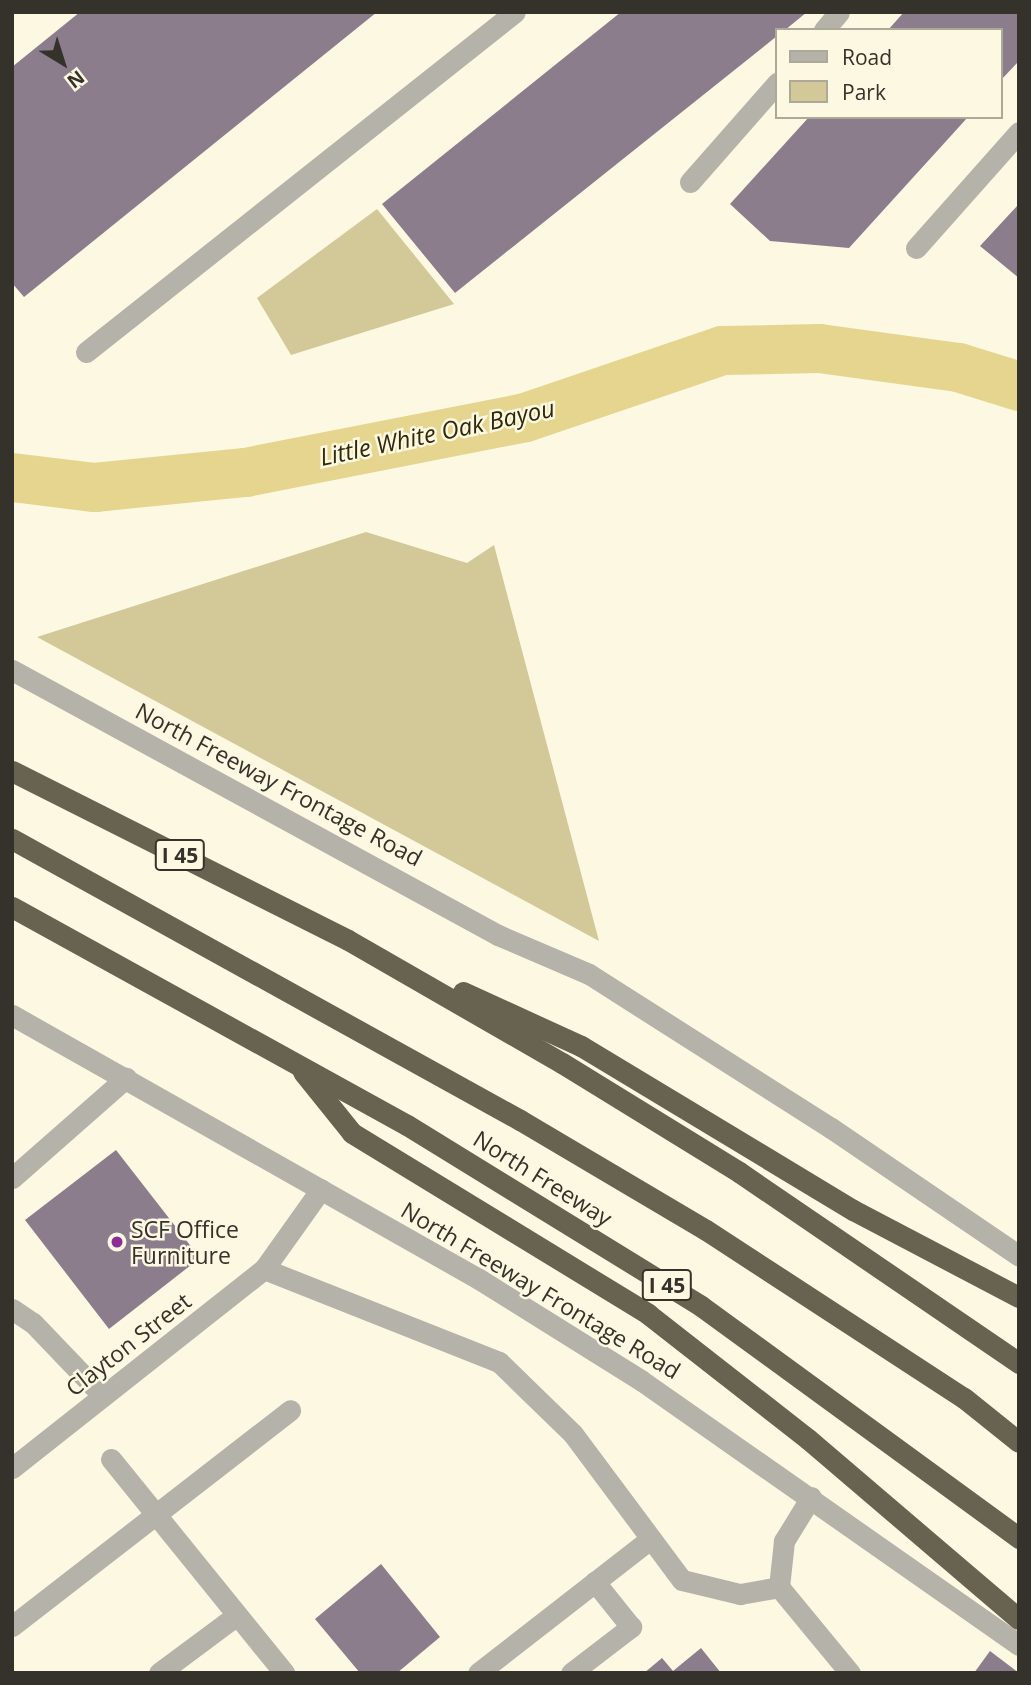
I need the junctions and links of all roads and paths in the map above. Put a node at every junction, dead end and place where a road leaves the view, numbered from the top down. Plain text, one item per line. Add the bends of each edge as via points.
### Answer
1 (515, 12) edge
2 (839, 12) edge
3 (826, 28) edge
4 (776, 84) edge
5 (1019, 132) edge
6 (690, 182) dead end
7 (916, 248) dead end
8 (86, 352) dead end
9 (12, 670) edge
10 (12, 771) edge
11 (12, 839) edge
12 (12, 907) edge
13 (348, 940) junction
14 (12, 1015) edge
15 (296, 1062) junction
16 (126, 1078) junction
17 (12, 1178) edge
18 (321, 1189) junction
19 (1019, 1256) edge
20 (264, 1269) junction
21 (1019, 1297) edge
22 (12, 1309) edge
23 (1019, 1363) edge
24 (103, 1396) junction
25 (964, 1398) junction
26 (290, 1410) dead end
27 (1019, 1436) edge
28 (1019, 1442) edge
29 (111, 1459) dead end
30 (12, 1468) edge
31 (811, 1497) junction
32 (155, 1514) junction
33 (1019, 1538) edge
34 (649, 1540) junction
35 (595, 1582) junction
36 (779, 1587) junction
37 (237, 1615) junction
38 (1019, 1619) edge
39 (12, 1626) edge
40 (1019, 1645) edge
41 (159, 1673) edge
42 (284, 1673) edge
43 (478, 1673) edge
44 (571, 1673) edge
45 (850, 1673) edge

1 - 8 street
2 - 3 street
4 - 6 street
5 - 7 street
9 - 19 street, North Freeway Frontage Road via 498,935 589,974 831,1128
10 - 13 highway, I 45
11 - 25 highway, North Freeway via 520,1120 706,1230
12 - 15 highway, North Freeway / I 45
13 - 21 highway via 581,1046 853,1210
13 - 23 highway, I 45 via 739,1172
14 - 16 street, North Freeway Frontage Road
15 - 33 highway, North Freeway / I 45 via 701,1306
15 - 38 highway via 352,1133 648,1314 808,1439
16 - 17 street
16 - 18 street, North Freeway Frontage Road
18 - 20 street, Clayton Street
18 - 31 street, North Freeway Frontage Road via 480,1279 631,1373
20 - 24 street, Clayton Street
20 - 34 street via 499,1362 573,1434
22 - 24 street via 33,1323
24 - 30 street, Clayton Street
25 - 27 highway
25 - 28 highway, North Freeway
26 - 32 street
29 - 32 street
31 - 36 street via 783,1541
31 - 40 street, North Freeway Frontage Road
32 - 37 street
32 - 39 street
34 - 35 street
34 - 36 street via 682,1580 740,1594
35 - 43 street
35 - 44 street via 631,1627
36 - 45 street
37 - 41 street
37 - 42 street

